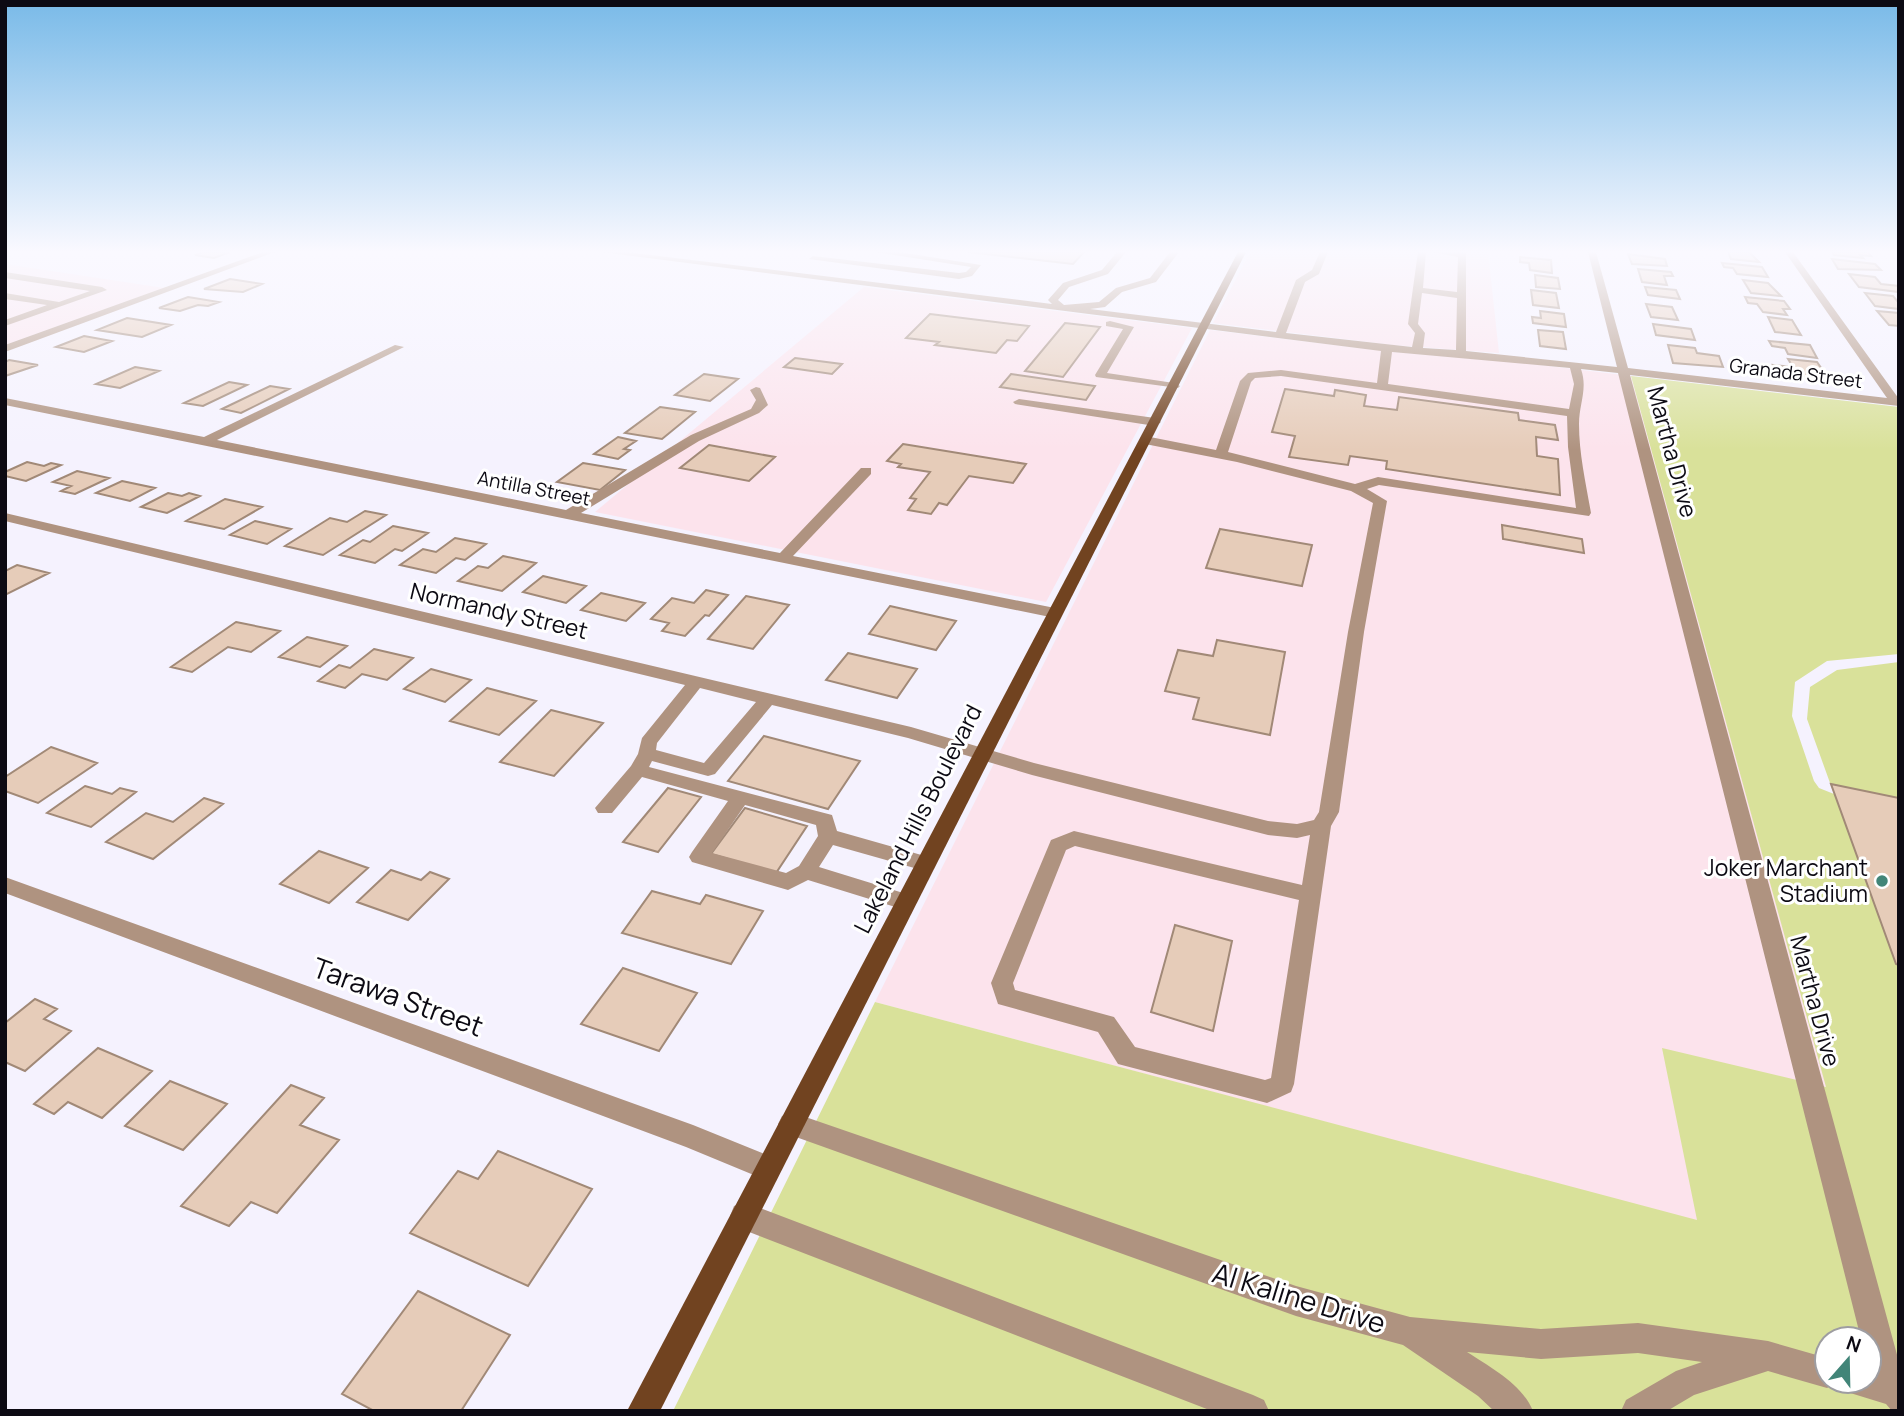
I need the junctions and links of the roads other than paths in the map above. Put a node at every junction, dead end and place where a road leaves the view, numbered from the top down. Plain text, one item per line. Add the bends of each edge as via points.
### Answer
1 (89, 318) edge
2 (1062, 318) edge
3 (1207, 318) edge
4 (1286, 318) edge
5 (1414, 318) edge
6 (1462, 318) edge
7 (1609, 318) edge
8 (1837, 318) edge
9 (1132, 322) junction
10 (1203, 325) junction
11 (1279, 335) junction
12 (399, 347) dead end
13 (1387, 348) junction
14 (5, 349) edge
15 (1417, 351) junction
16 (1461, 355) junction
17 (1575, 366) junction
18 (1624, 371) junction
19 (1174, 386) junction
20 (1382, 387) junction
21 (756, 390) dead end
22 (5, 401) edge
23 (1019, 402) dead end
24 (1898, 403) edge
25 (1573, 413) junction
26 (1155, 422) junction
27 (1145, 440) junction
28 (206, 441) junction
29 (1221, 455) junction
30 (866, 471) dead end
31 (1356, 488) junction
32 (568, 515) junction
33 (5, 517) edge
34 (783, 558) junction
35 (1055, 613) junction
36 (696, 682) junction
37 (768, 699) junction
38 (980, 754) junction
39 (642, 762) junction
40 (740, 798) junction
41 (605, 808) dead end
42 (1321, 826) junction
43 (828, 836) junction
44 (925, 863) junction
45 (806, 871) junction
46 (5, 885) edge
47 (1311, 895) junction
48 (905, 902) junction
49 (791, 1125) junction
50 (768, 1168) junction
51 (744, 1216) junction
52 (1410, 1332) junction
53 (1768, 1356) junction
54 (1813, 1369) edge
55 (1897, 1394) edge
56 (642, 1411) edge
57 (1254, 1411) edge
58 (1517, 1411) edge
59 (1636, 1411) edge

1 - 14 street
2 - 9 street, Granada Street
3 - 10 main road, Lakeland Hills Boulevard
4 - 11 street
5 - 15 street via 1420,333
6 - 16 street
7 - 18 street, Martha Drive
8 - 24 street
9 - 10 street, Granada Street
9 - 19 street via 1100,375
10 - 11 street, Granada Street
10 - 19 main road, Lakeland Hills Boulevard
11 - 13 street, Granada Street
12 - 28 street
13 - 15 street, Granada Street
13 - 20 street
15 - 16 street, Granada Street
16 - 17 street, Granada Street
17 - 18 street, Granada Street
17 - 25 street via 1581,388
18 - 24 street, Granada Street
18 - 55 street, Martha Drive via 1880,1355
19 - 26 main road, Lakeland Hills Boulevard
20 - 25 street
20 - 29 street via 1281,373 1252,375
21 - 32 street via 762,405 755,411 695,438
22 - 28 street, Antilla Street
23 - 26 street
25 - 31 street via 1584,513 1378,481
26 - 27 main road, Lakeland Hills Boulevard
27 - 29 street
27 - 35 main road, Lakeland Hills Boulevard
28 - 32 street, Antilla Street
29 - 31 street
30 - 34 street
31 - 42 street via 1380,502 1329,812
32 - 34 street, Antilla Street
33 - 36 street, Normandy Street
34 - 35 street, Antilla Street
35 - 38 main road, Lakeland Hills Boulevard
36 - 37 street, Normandy Street
36 - 39 street via 648,742
37 - 38 street, Normandy Street
37 - 39 street via 708,771
38 - 42 street, Normandy Street via 1268,828 1297,831
38 - 44 main road, Lakeland Hills Boulevard
39 - 40 street
39 - 41 street
40 - 43 street via 825,820
40 - 45 street via 699,857 788,882
42 - 47 street
43 - 44 street
43 - 45 street
44 - 48 main road, Lakeland Hills Boulevard
45 - 48 street
46 - 50 street, Tarawa Street
47 - 47 street via 1282,1084 1267,1093 1127,1056 1106,1024 1006,997 1002,983 1058,845 1074,838
48 - 49 main road, Lakeland Hills Boulevard
49 - 50 main road, Lakeland Hills Boulevard
49 - 52 street, Al Kaline Drive via 1296,1301
50 - 51 main road, Lakeland Hills Boulevard
51 - 56 main road, Lakeland Hills Boulevard
51 - 57 street
52 - 53 street, Al Kaline Drive via 1541,1344 1638,1338
52 - 58 street via 1489,1385
53 - 54 street, Al Kaline Drive
53 - 59 street via 1687,1382

